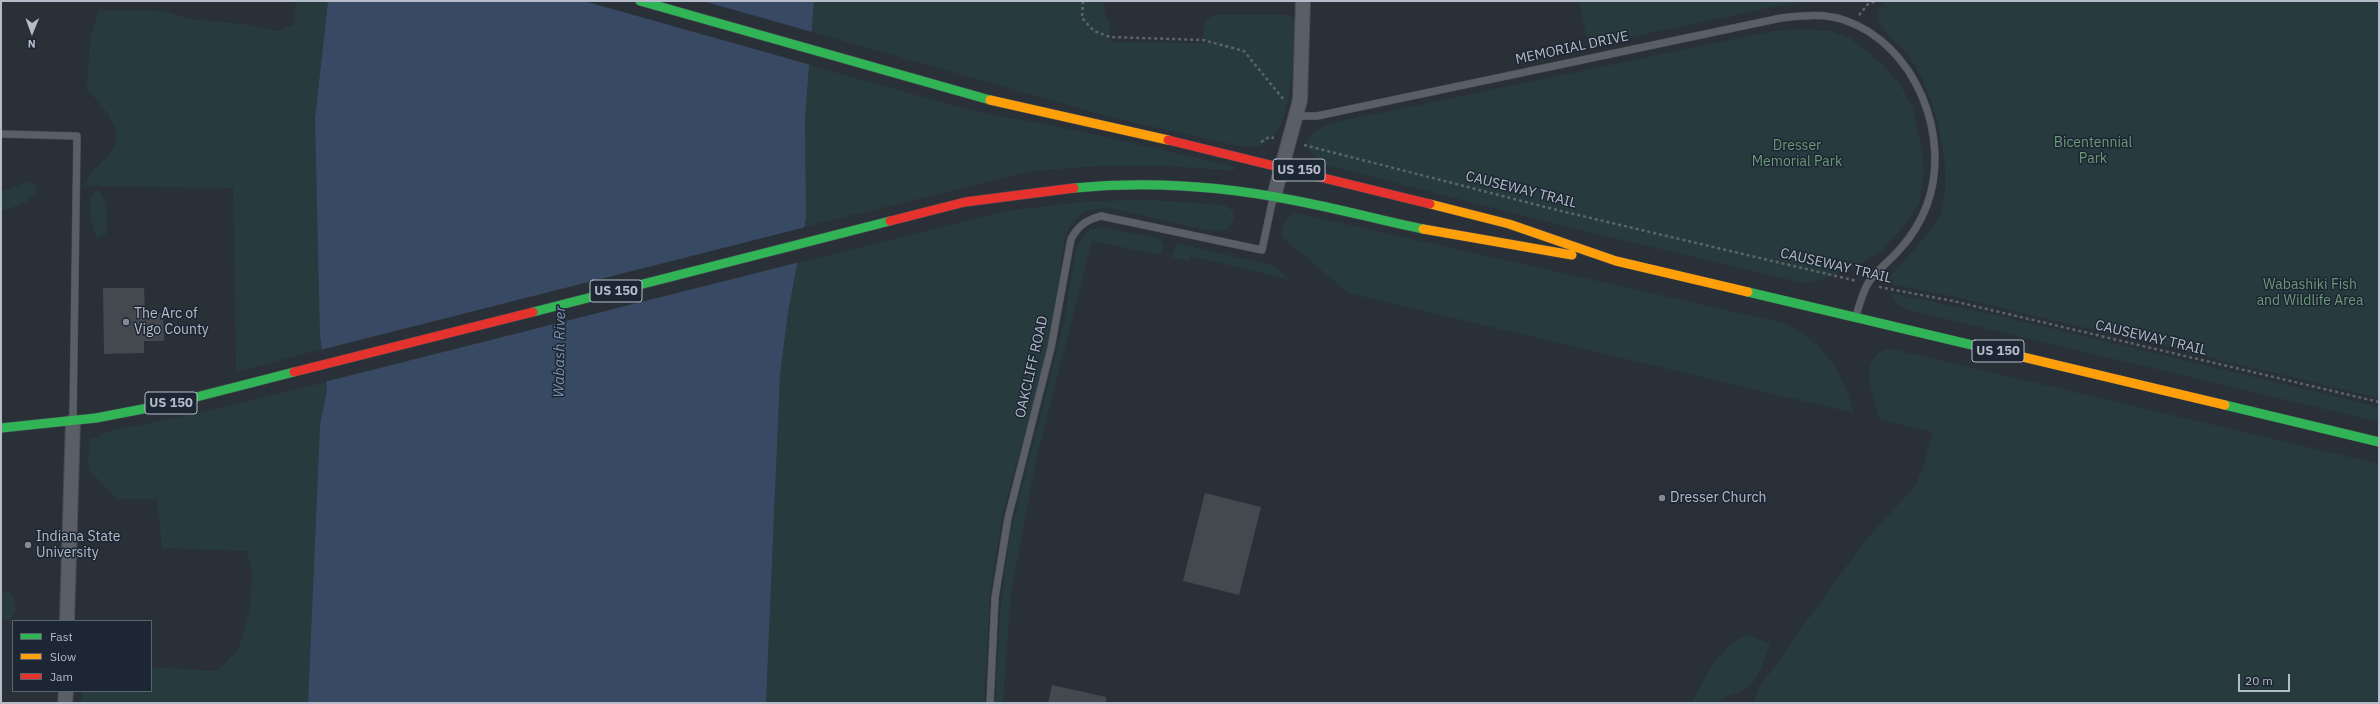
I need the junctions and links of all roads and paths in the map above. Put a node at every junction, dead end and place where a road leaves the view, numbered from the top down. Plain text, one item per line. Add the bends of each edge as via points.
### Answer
1 (640, 1) edge
2 (1083, 1) edge
3 (1303, 1) edge
4 (1875, 1) edge
5 (1854, 23) junction
6 (1297, 116) junction
7 (1, 134) edge
8 (1289, 142) junction
9 (1282, 166) junction
10 (1274, 196) junction
11 (1616, 261) junction
12 (1868, 284) junction
13 (1856, 318) junction
14 (2379, 402) edge
15 (73, 421) junction
16 (1, 428) edge
17 (2379, 442) edge
18 (68, 620) edge
19 (66, 692) edge
20 (65, 703) edge
21 (990, 703) edge

1 - 9 main road, US 150 via 976,97
2 - 6 path via 1082,18 1094,31 1110,37 1203,40 1244,51
3 - 6 street via 1302,65
4 - 5 path via 1868,4
5 - 6 lane, MEMORIAL DRIVE via 1824,16 1781,18 1317,116
5 - 12 lane, MEMORIAL DRIVE via 1878,38 1912,76 1923,98 1934,141 1934,184 1926,207 1915,230 1901,249
6 - 8 street
7 - 15 lane via 77,136
8 - 9 street
8 - 12 path, CAUSEWAY TRAIL via 1561,211
9 - 10 street
9 - 11 main road, US 150 via 1509,224
10 - 11 main road, US 150 via 1503,246
10 - 15 main road, US 150 via 1188,186 1104,185 1010,194 965,202 268,379 162,405
10 - 21 lane, OAKCLIFF ROAD via 1262,250 1101,216 1088,220 1077,229 1070,240 1051,348 1008,518 995,598
11 - 13 main road, US 150
12 - 13 lane
12 - 14 path, CAUSEWAY TRAIL via 1953,300
13 - 17 main road, US 150
15 - 16 main road, US 150
15 - 18 street
19 - 20 street

